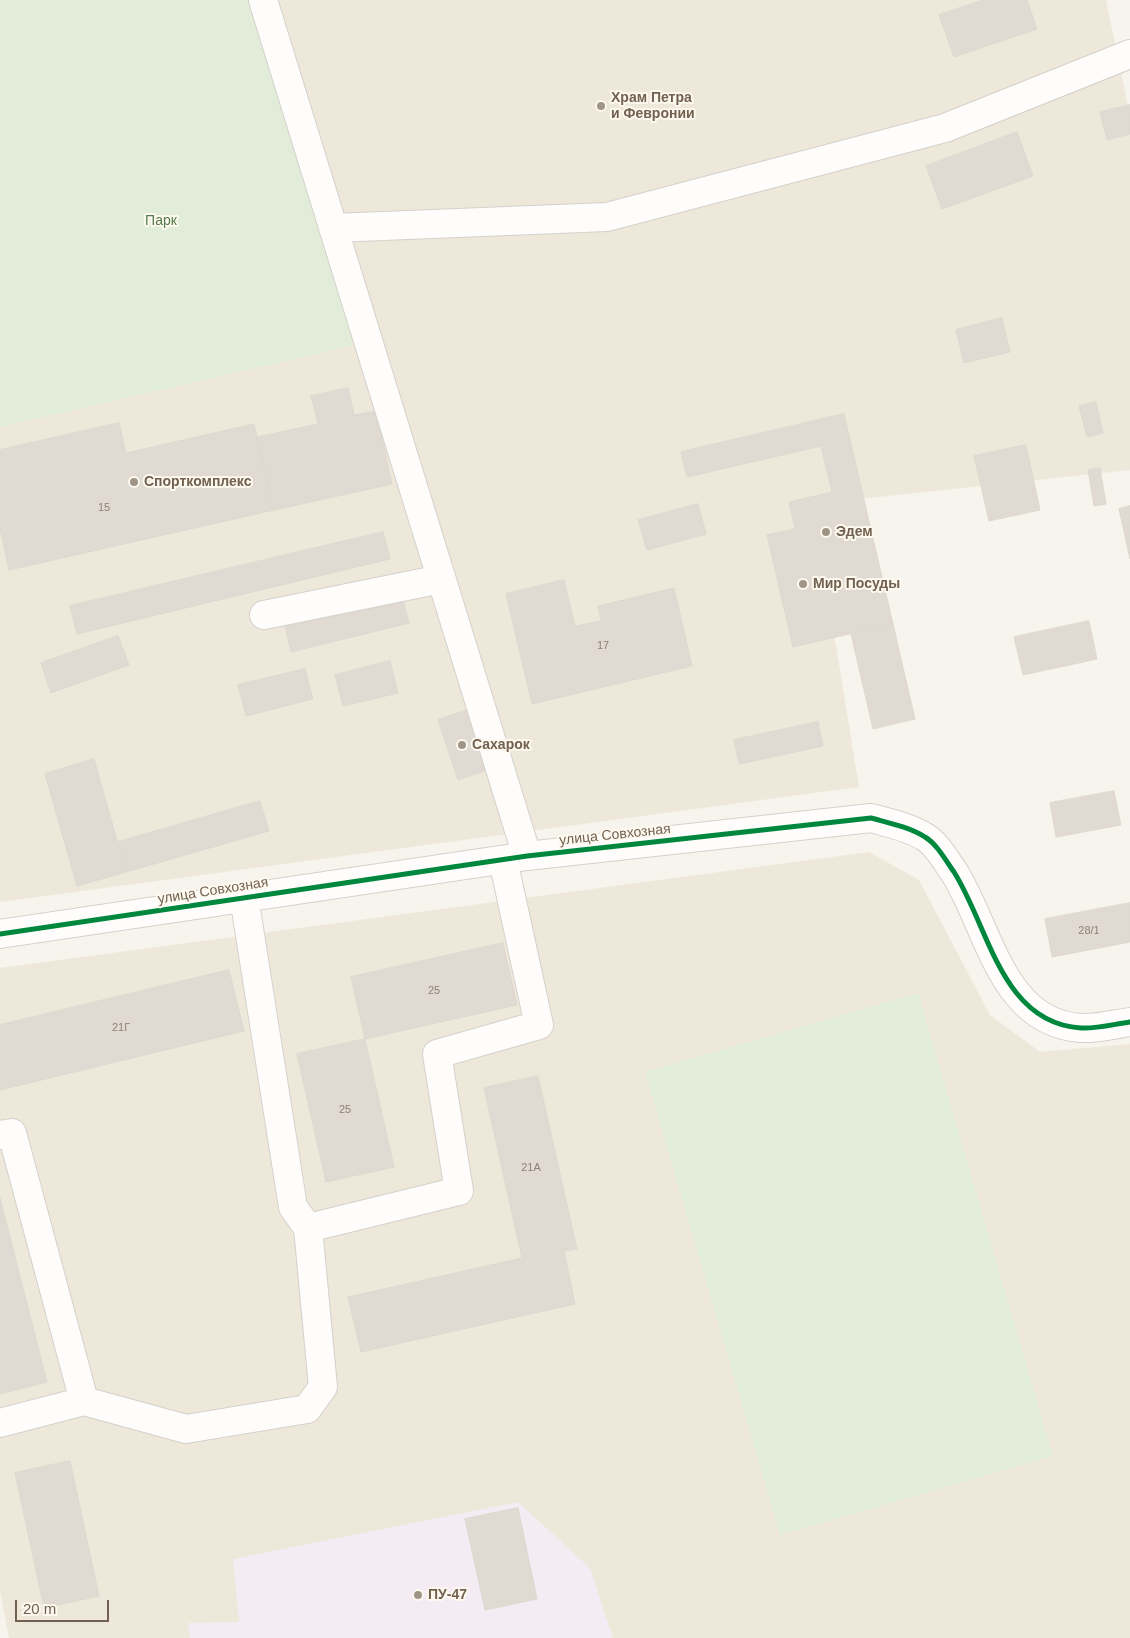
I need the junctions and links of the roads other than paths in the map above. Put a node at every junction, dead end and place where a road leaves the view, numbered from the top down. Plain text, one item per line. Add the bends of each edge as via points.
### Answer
1 (263, 0) edge
2 (1130, 54) edge
3 (333, 228) junction
4 (441, 579) junction
5 (264, 615) dead end
6 (515, 858) junction
7 (244, 897) junction
8 (0, 934) edge
9 (1130, 1022) edge
10 (0, 1135) edge
11 (308, 1228) junction
12 (84, 1401) junction
13 (0, 1423) edge

1 - 3 street
2 - 3 street via 945,128 608,217
3 - 4 street
4 - 5 street
4 - 6 street
6 - 7 street, улица Совхозная
6 - 9 street, улица Совхозная via 871,818 898,825 926,837 946,860 962,885 1006,980 1017,996 1047,1020 1081,1028
6 - 11 street via 539,1025 437,1054 459,1191
7 - 8 street, улица Совхозная
7 - 11 street via 293,1207
10 - 12 street via 12,1133
11 - 12 street via 323,1387 307,1409 186,1429
12 - 13 street

